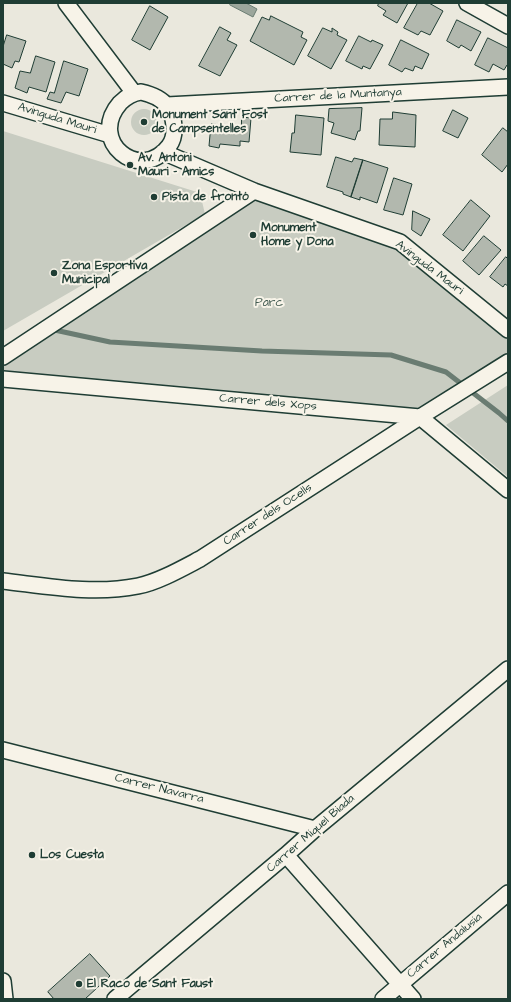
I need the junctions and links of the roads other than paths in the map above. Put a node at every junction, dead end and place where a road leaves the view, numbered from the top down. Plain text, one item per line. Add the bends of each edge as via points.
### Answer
1 (66, 3) edge
2 (467, 3) edge
3 (508, 26) edge
4 (508, 87) edge
5 (134, 93) junction
6 (3, 103) edge
7 (167, 105) junction
8 (110, 135) junction
9 (163, 152) junction
10 (254, 191) junction
11 (508, 330) edge
12 (3, 356) edge
13 (508, 362) edge
14 (3, 379) edge
15 (420, 417) junction
16 (508, 490) edge
17 (3, 581) edge
18 (508, 669) edge
19 (3, 750) edge
20 (315, 829) junction
21 (286, 855) junction
22 (508, 893) edge
23 (3, 981) edge
24 (400, 984) junction
25 (5, 999) edge
26 (115, 999) edge
27 (383, 999) edge
28 (413, 999) edge

1 - 5 street
2 - 3 street
4 - 7 street, Carrer de la Muntanya
5 - 7 street via 150,94
5 - 8 street via 124,98 117,107 112,117
6 - 8 street, Avinguda Mauri
7 - 9 street via 174,129 173,138
8 - 9 street via 116,148 131,159 148,161
9 - 10 street, Avinguda Mauri
10 - 11 street, Avinguda Mauri via 400,242
10 - 12 street
13 - 15 street, Carrer dels Ocells
14 - 15 street, Carrer dels Xops
15 - 16 street
15 - 17 street, Carrer dels Ocells via 200,559 162,578 139,586 112,589 72,589
18 - 20 street, Carrer Miquel Biada
19 - 20 street, Carrer Navarra
20 - 21 street, Carrer Miquel Biada
21 - 24 street
21 - 26 street, Carrer Miquel Biada
22 - 24 street, Carrer Andalusia
23 - 25 street
24 - 27 street, Carrer Andalusia
24 - 28 street

